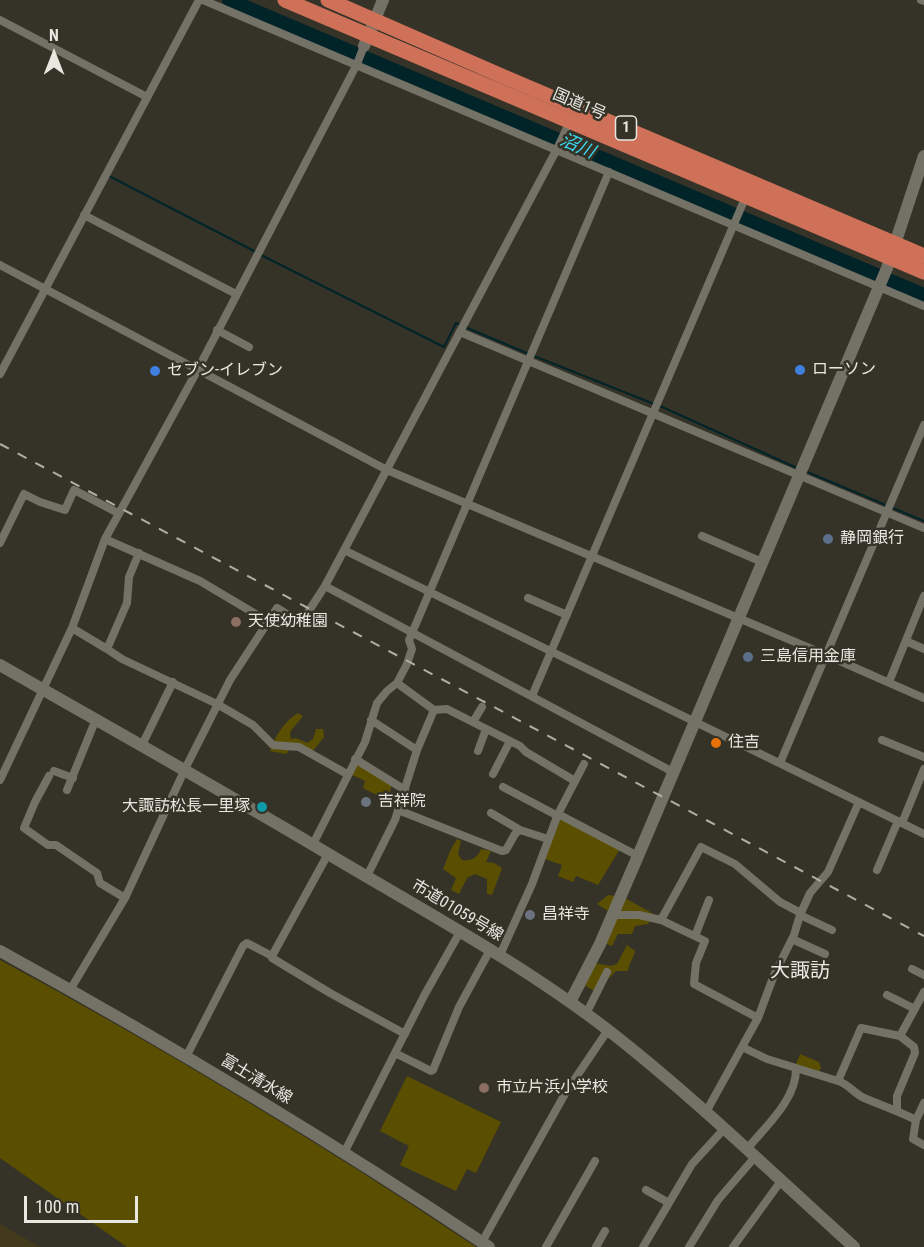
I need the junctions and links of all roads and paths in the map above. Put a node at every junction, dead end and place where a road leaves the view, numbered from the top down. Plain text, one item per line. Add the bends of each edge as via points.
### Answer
1 (201, 0) edge
2 (285, 0) edge
3 (328, 0) edge
4 (383, 0) edge
5 (0, 20) edge
6 (375, 20) junction
7 (366, 41) junction
8 (356, 64) junction
9 (147, 97) junction
10 (568, 126) junction
11 (557, 149) junction
12 (924, 156) edge
13 (609, 172) junction
14 (743, 202) junction
15 (84, 216) junction
16 (734, 223) junction
17 (895, 243) junction
18 (924, 255) edge
19 (888, 263) junction
20 (0, 265) edge
21 (924, 272) edge
22 (879, 286) junction
23 (45, 289) junction
24 (236, 294) junction
25 (924, 306) edge
26 (218, 330) junction
27 (460, 332) junction
28 (249, 347) dead end
29 (528, 361) junction
30 (197, 371) junction
31 (0, 374) edge
32 (653, 413) junction
33 (924, 425) edge
34 (915, 447) junction
35 (924, 450) edge
36 (387, 470) junction
37 (802, 470) junction
38 (468, 504) junction
39 (888, 512) junction
40 (118, 513) junction
41 (924, 528) edge
42 (702, 536) dead end
43 (105, 539) junction
44 (0, 543) edge
45 (344, 550) junction
46 (139, 553) junction
47 (591, 556) junction
48 (762, 562) junction
49 (325, 586) junction
50 (429, 592) junction
51 (924, 596) edge
52 (528, 598) dead end
53 (567, 615) junction
54 (738, 618) junction
55 (269, 622) junction
56 (72, 628) junction
57 (412, 634) junction
58 (906, 641) junction
59 (107, 649) junction
60 (924, 649) edge
61 (552, 652) junction
62 (826, 655) junction
63 (0, 665) edge
64 (173, 682) junction
65 (890, 682) junction
66 (397, 683) junction
67 (44, 690) junction
68 (532, 696) junction
69 (924, 698) edge
70 (217, 704) junction
71 (482, 707) dead end
72 (434, 710) junction
73 (96, 719) junction
74 (370, 720) junction
75 (694, 721) junction
76 (473, 722) junction
77 (486, 729) junction
78 (882, 740) dead end
79 (510, 741) junction
80 (142, 745) junction
81 (417, 750) junction
82 (478, 751) dead end
83 (924, 757) edge
84 (355, 759) junction
85 (780, 763) junction
86 (584, 764) dead end
87 (185, 769) junction
88 (924, 769) edge
89 (673, 772) junction
90 (348, 774) junction
91 (493, 774) dead end
92 (73, 778) junction
93 (0, 780) edge
94 (575, 781) junction
95 (503, 787) dead end
96 (920, 789) edge
97 (67, 790) dead end
98 (405, 790) junction
99 (859, 802) junction
100 (398, 810) junction
101 (491, 813) dead end
102 (558, 815) junction
103 (900, 822) junction
104 (520, 830) junction
105 (924, 834) edge
106 (548, 839) junction
107 (313, 844) junction
108 (328, 854) junction
109 (638, 856) junction
110 (877, 870) dead end
111 (367, 876) junction
112 (125, 898) junction
113 (709, 900) dead end
114 (800, 914) junction
115 (612, 915) junction
116 (661, 920) junction
117 (832, 930) dead end
118 (460, 932) junction
119 (695, 936) junction
120 (792, 939) junction
121 (0, 951) edge
122 (495, 952) junction
123 (825, 954) dead end
124 (272, 956) junction
125 (912, 969) dead end
126 (607, 972) dead end
127 (924, 975) edge
128 (70, 990) junction
129 (924, 992) edge
130 (887, 995) dead end
131 (570, 1002) junction
132 (915, 1009) junction
133 (586, 1014) junction
134 (758, 1018) junction
135 (608, 1030) junction
136 (405, 1034) junction
137 (900, 1036) junction
138 (742, 1047) junction
139 (914, 1047) junction
140 (924, 1049) edge
141 (395, 1053) junction
142 (186, 1057) junction
143 (796, 1068) junction
144 (838, 1081) junction
145 (924, 1103) edge
146 (897, 1110) junction
147 (706, 1112) junction
148 (916, 1120) junction
149 (724, 1129) junction
150 (924, 1145) edge
151 (344, 1153) junction
152 (751, 1153) junction
153 (595, 1161) dead end
154 (781, 1181) junction
155 (646, 1190) dead end
156 (669, 1203) junction
157 (605, 1231) dead end
158 (486, 1245) edge
159 (546, 1247) edge
160 (596, 1247) edge
161 (643, 1247) edge
162 (689, 1247) edge
163 (733, 1247) edge
164 (854, 1247) edge

1 - 8 street
1 - 9 street
2 - 7 highway, 国道1号 / 1
3 - 6 highway, 国道1号 / 1
4 - 6 street
5 - 9 street
6 - 7 street
6 - 17 highway, 国道1号 / 1
7 - 8 street
7 - 10 highway, 国道1号 / 1
8 - 11 street
8 - 24 street
9 - 15 street
10 - 11 street
10 - 14 highway, 国道1号 / 1
11 - 13 street
11 - 27 street
12 - 17 street
13 - 16 street
13 - 29 street
14 - 16 street
14 - 19 highway, 国道1号 / 1
15 - 23 street
15 - 24 street
16 - 22 street
16 - 32 street
17 - 18 highway, 国道1号 / 1
17 - 19 street
19 - 21 highway, 国道1号 / 1
19 - 22 street
20 - 23 street
22 - 25 street
22 - 37 street
23 - 30 street
23 - 31 street
24 - 26 street
26 - 28 street
26 - 30 street
27 - 29 street
27 - 36 street
29 - 32 street
29 - 38 street
30 - 36 street
30 - 40 street
32 - 37 street
32 - 47 street
33 - 34 street
34 - 35 street
34 - 39 street
36 - 38 street
36 - 45 street
37 - 39 street
37 - 48 street
38 - 47 street
38 - 50 street
39 - 41 street
39 - 62 street
40 - 43 street
40 - 44 street via 74,490 65,510 24,494
42 - 48 street
43 - 46 street
43 - 56 street
45 - 49 street
45 - 50 street
46 - 55 street via 200,581
46 - 59 street via 129,577 128,603
47 - 53 street
47 - 54 street
48 - 54 street
49 - 55 street via 301,623 277,608
49 - 57 street
50 - 57 street
50 - 61 street
51 - 58 street
52 - 53 street
53 - 61 street
54 - 62 street
54 - 75 street
55 - 70 street
56 - 59 street
56 - 67 street
57 - 66 street via 412,649
57 - 68 street
58 - 60 street
58 - 65 street
59 - 64 street
61 - 68 street
61 - 75 street
62 - 65 street
62 - 85 street
63 - 67 street, 市道01059号線
64 - 70 street
64 - 80 street
65 - 69 street
66 - 72 street
66 - 74 street via 377,703
67 - 73 street, 市道01059号線
67 - 93 street
68 - 89 street
70 - 87 street
70 - 90 street via 253,725 277,746 298,747
71 - 76 street
72 - 76 street via 447,709
72 - 81 street
73 - 80 street, 市道01059号線
73 - 92 street
74 - 81 street
74 - 84 street via 365,742
75 - 85 street
75 - 89 street
76 - 77 street
77 - 79 street
77 - 82 street
78 - 83 street
79 - 91 street
79 - 94 street
80 - 87 street, 市道01059号線
81 - 98 street
84 - 90 street
84 - 98 street
85 - 99 street
86 - 94 street
87 - 107 street, 市道01059号線
87 - 112 street
88 - 96 street
89 - 109 street
90 - 107 street
92 - 97 street
92 - 112 street via 52,773 24,828 97,873 100,883
94 - 102 street
95 - 102 street
96 - 103 street
98 - 100 street
99 - 103 street
99 - 114 street via 828,872 810,893
100 - 104 street via 502,851
100 - 111 street
101 - 104 street
102 - 106 street
102 - 109 street
103 - 105 street
103 - 110 street
104 - 106 street
106 - 122 street via 532,884
107 - 108 street, 市道01059号線
108 - 111 street, 市道01059号線
108 - 124 street
109 - 115 street
111 - 118 street, 市道01059号線
112 - 128 street
113 - 119 street
114 - 116 street via 735,864 701,847
114 - 117 street
114 - 120 street
115 - 116 street
115 - 131 street
116 - 119 street
118 - 122 street, 市道01059号線
118 - 136 street
119 - 134 street via 705,941 696,963 694,984
120 - 123 street
120 - 134 street
121 - 128 street, 富士清水線
122 - 131 street, 市道01059号線
122 - 141 street via 459,1007 433,1070
124 - 136 street
124 - 142 street via 252,944 243,946
125 - 127 street
126 - 133 street
128 - 142 street, 富士清水線
129 - 132 street
130 - 132 street
131 - 133 street, 市道01059号線
132 - 137 street
133 - 135 street, 市道01059号線
134 - 138 street
135 - 147 street, 市道01059号線
135 - 158 street via 566,1092
136 - 141 street
137 - 139 street
137 - 144 street via 861,1028
138 - 143 street
138 - 147 street
139 - 140 street
139 - 146 street via 897,1096
141 - 151 street
142 - 151 street, 富士清水線
143 - 144 street
143 - 152 street via 786,1102
144 - 146 street via 860,1096
145 - 148 street
146 - 148 street
147 - 149 street, 市道01059号線
148 - 150 street via 914,1139
149 - 152 street, 市道01059号線
149 - 156 street via 692,1164
151 - 158 street, 富士清水線
152 - 154 street, 市道01059号線
152 - 162 street
153 - 159 street
154 - 163 street
154 - 164 street, 市道01059号線
155 - 156 street
156 - 161 street
157 - 160 street

